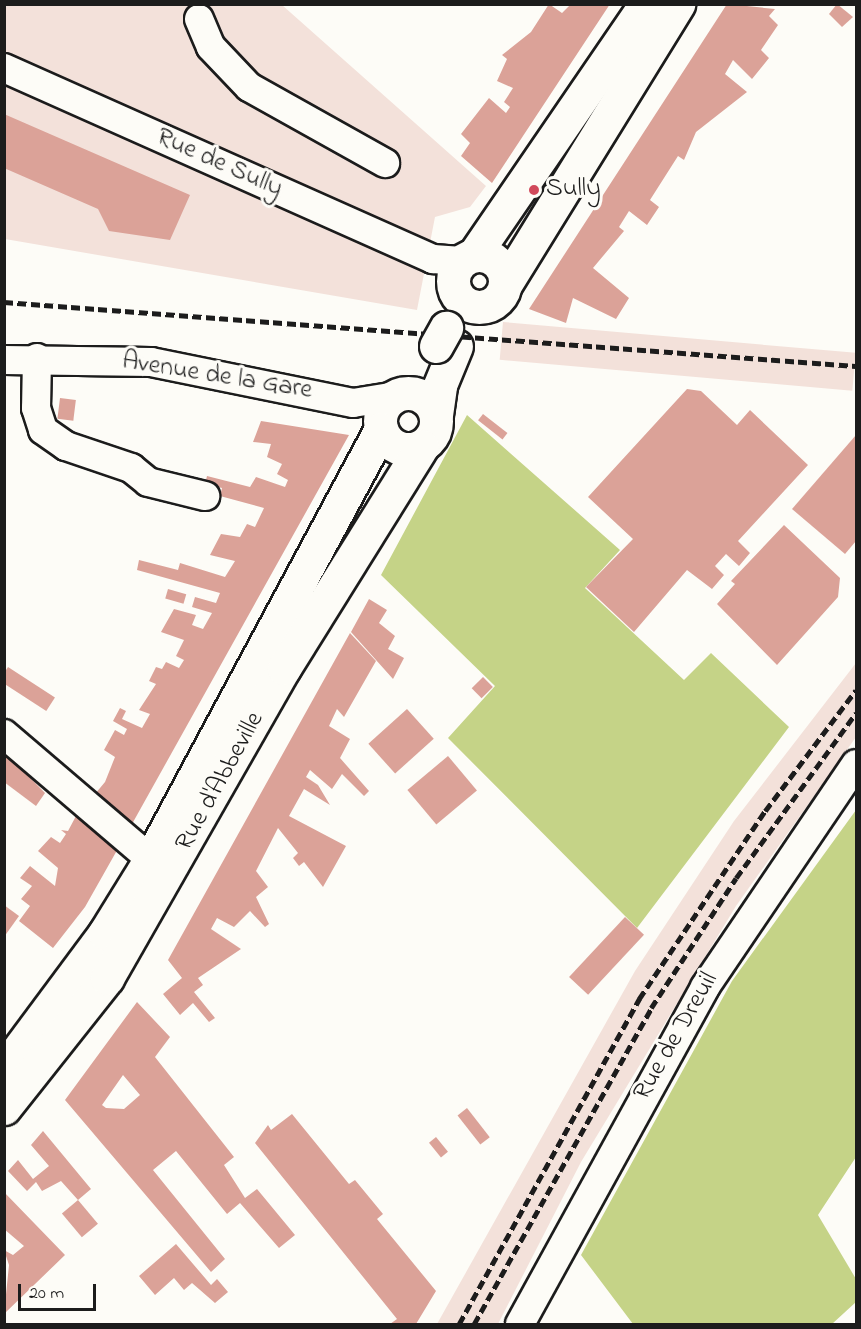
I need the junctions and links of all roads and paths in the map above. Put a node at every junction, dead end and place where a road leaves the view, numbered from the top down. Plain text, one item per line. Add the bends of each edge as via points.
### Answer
1 (646, 4) edge
2 (662, 4) edge
3 (678, 4) edge
4 (199, 19) dead end
5 (4, 68) edge
6 (385, 163) dead end
7 (464, 296) junction
8 (37, 358) junction
9 (4, 360) edge
10 (390, 416) junction
11 (436, 416) junction
12 (422, 446) junction
13 (205, 496) dead end
14 (4, 734) edge
15 (856, 764) edge
16 (160, 868) junction
17 (4, 1069) edge
18 (4, 1090) edge
19 (4, 1108) edge
20 (520, 1324) edge

1 - 7 main road, Rue d'Abbeville
2 - 7 street via 509,258
3 - 7 main road, Rue d'Abbeville
4 - 6 street via 211,47 243,82
5 - 7 street, Rue de Sully
7 - 10 main road, Rue d'Abbeville
7 - 11 main road, Rue d'Abbeville via 440,384
8 - 9 street, Avenue de la Gare
8 - 10 street, Avenue de la Gare via 151,362 353,403
8 - 13 street via 36,408 44,430 66,446 131,468 148,482
10 - 11 main road via 426,398
10 - 12 main road via 404,450
10 - 16 main road, Rue d'Abbeville
11 - 12 main road, Rue d'Abbeville via 434,433
12 - 16 main road, Rue d'Abbeville
14 - 16 street
15 - 20 street, Rue de Dreuil via 705,987
16 - 17 main road, Rue d'Abbeville via 105,933
16 - 18 street via 85,988
16 - 19 main road, Rue d'Abbeville via 107,978

